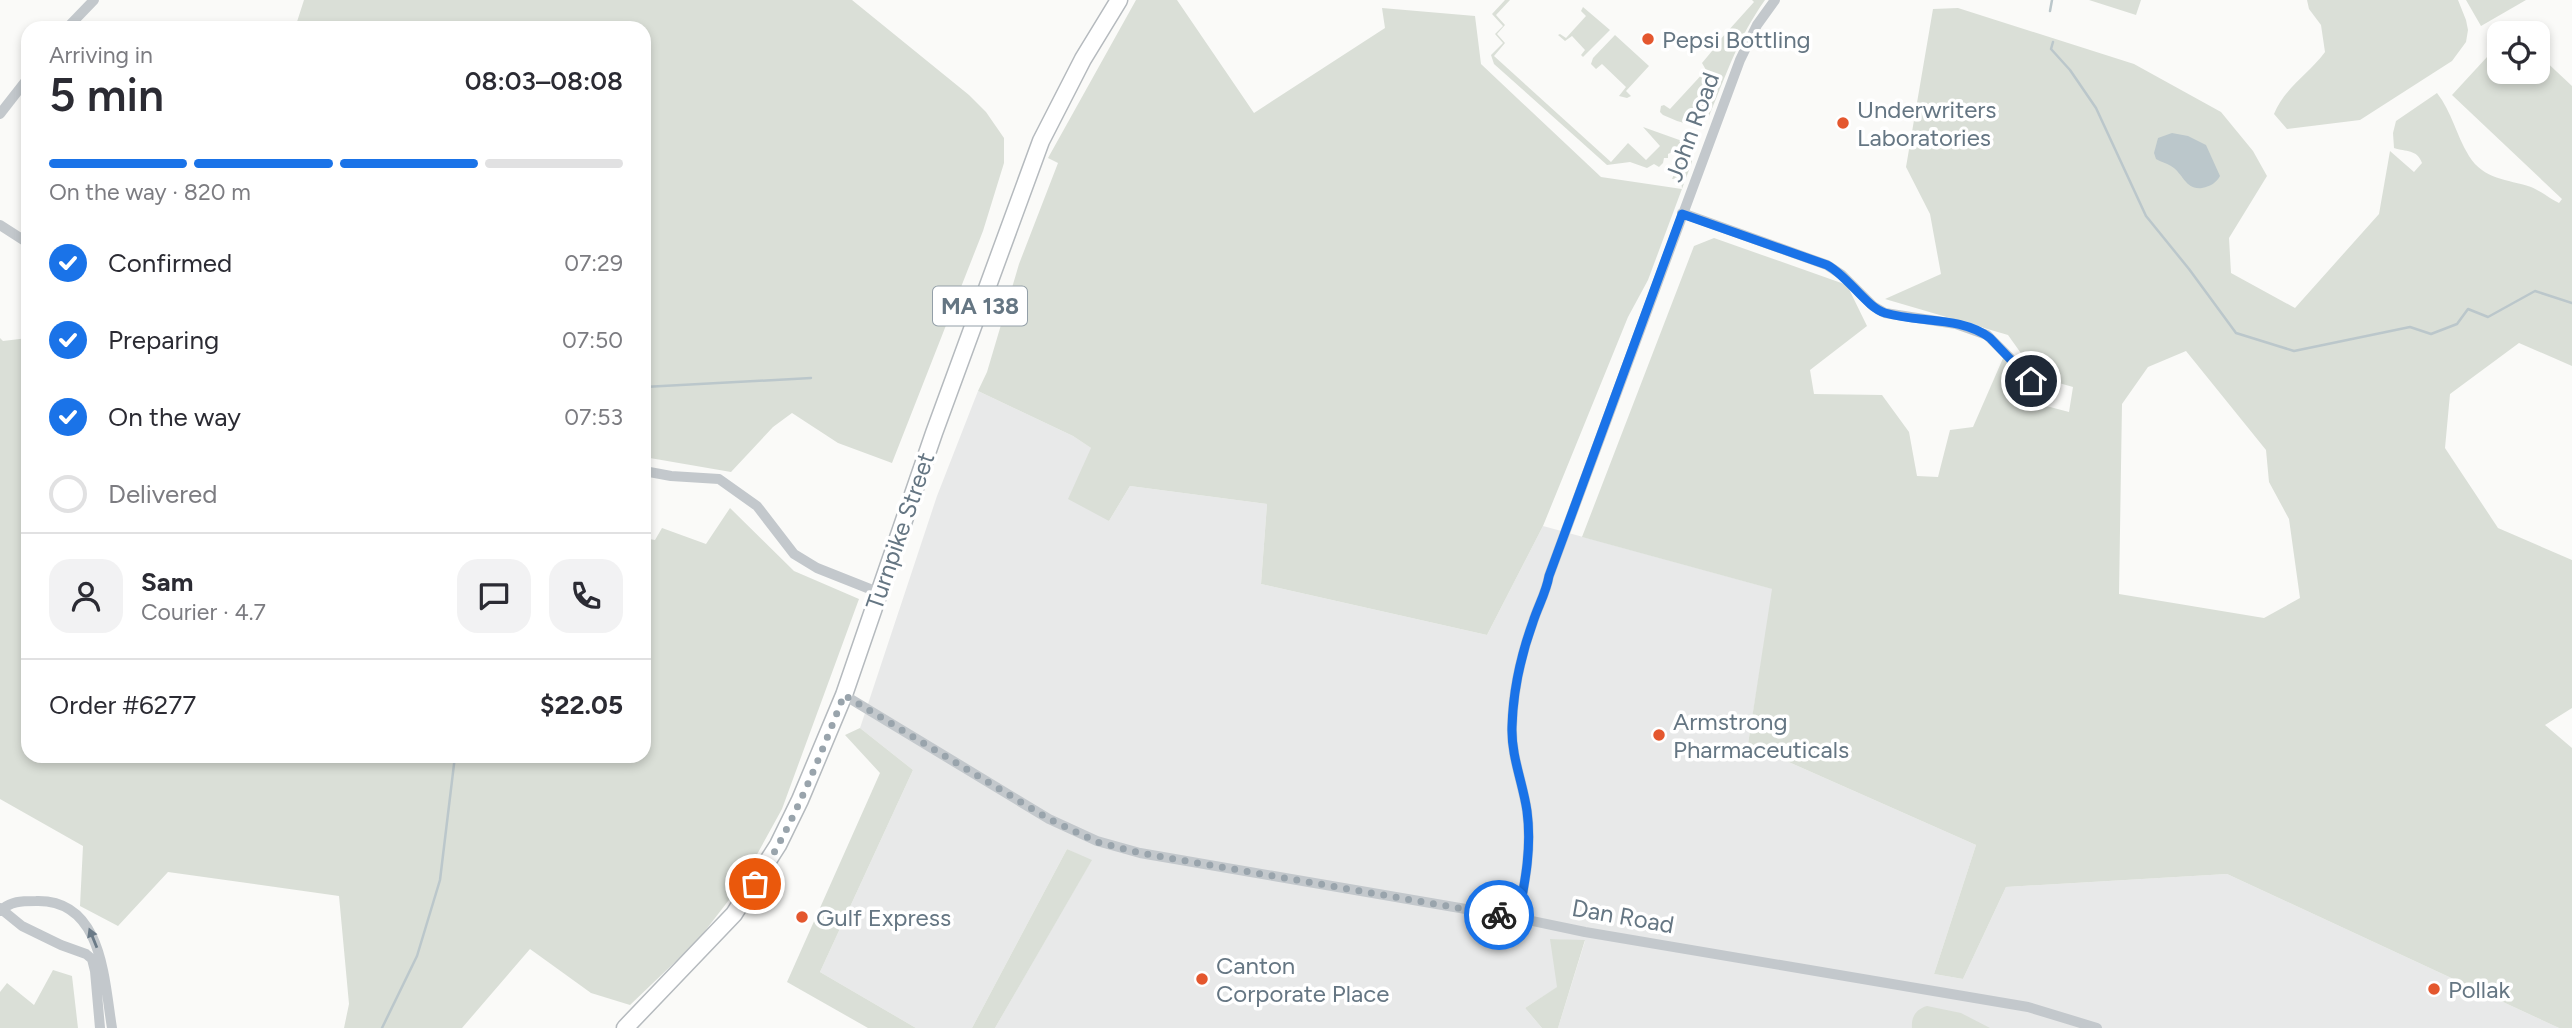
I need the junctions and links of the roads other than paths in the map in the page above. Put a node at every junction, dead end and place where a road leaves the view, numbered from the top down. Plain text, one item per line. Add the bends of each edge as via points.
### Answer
1 (94, 0) edge
2 (1119, 0) edge
3 (1775, 0) edge
4 (74, 21) edge
5 (21, 87) edge
6 (0, 114) edge
7 (1682, 214) junction
8 (0, 225) edge
9 (21, 238) edge
10 (2042, 395) dead end
11 (651, 472) edge
12 (880, 593) junction
13 (844, 695) junction
14 (0, 909) edge
15 (1518, 918) junction
16 (100, 1028) edge
17 (112, 1028) edge
18 (625, 1028) edge
19 (2097, 1028) edge

1 - 4 street
2 - 12 main road, Turnpike Street / MA 138 via 1041,141
3 - 7 street, John Road via 1740,60
5 - 6 street
7 - 10 street via 1827,265 1885,313 1983,333
7 - 15 street, John Road via 1522,658 1511,728 1530,837
8 - 9 street
11 - 12 street via 719,479 757,506 793,554
12 - 13 main road, Turnpike Street / MA 138
13 - 15 street, Dan Road via 1049,819 1097,842 1243,872
13 - 18 main road, Turnpike Street / MA 138 via 800,800 762,873 709,943
14 - 16 street via 22,926 92,959
17 -> 14 street via 99,953 90,928 78,915 44,900 10,903
15 - 19 street, Dan Road via 2028,1007

